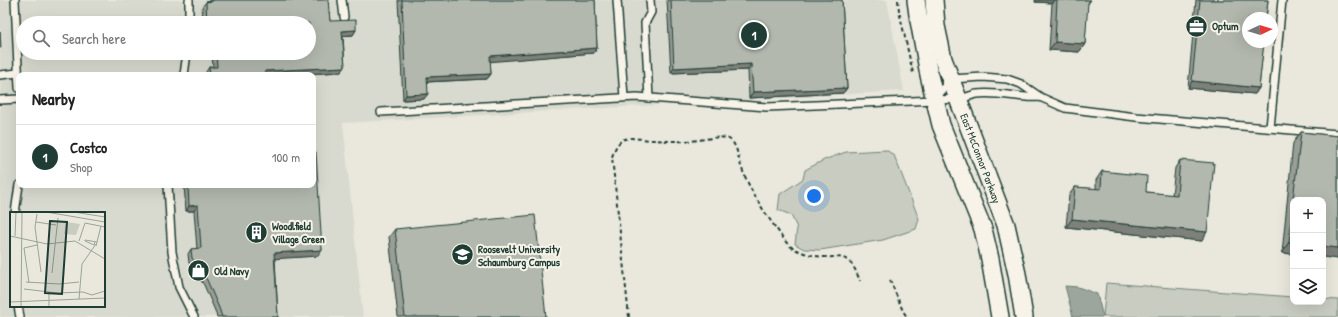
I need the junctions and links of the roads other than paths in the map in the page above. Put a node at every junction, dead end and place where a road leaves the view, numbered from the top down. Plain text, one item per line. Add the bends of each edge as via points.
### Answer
1 (15, 0) edge
2 (189, 0) edge
3 (342, 0) edge
4 (617, 0) edge
5 (650, 0) edge
6 (916, 0) edge
7 (934, 0) edge
8 (1282, 0) edge
9 (189, 16) edge
10 (344, 17) dead end
11 (16, 24) edge
12 (17, 60) edge
13 (186, 60) edge
14 (18, 72) edge
15 (184, 72) edge
16 (16, 73) edge
17 (0, 74) edge
18 (951, 79) junction
19 (624, 97) junction
20 (1040, 97) junction
21 (649, 98) junction
22 (16, 99) edge
23 (959, 99) junction
24 (0, 100) edge
25 (935, 100) junction
26 (381, 112) dead end
27 (1270, 128) junction
28 (1338, 134) edge
29 (19, 188) edge
30 (168, 188) edge
31 (15, 212) edge
32 (18, 307) edge
33 (20, 317) edge
34 (194, 317) edge
35 (1000, 317) edge
36 (1024, 317) edge

1 - 11 lane
2 - 9 lane
3 - 10 lane
4 - 19 lane
5 - 21 lane via 651,12 645,23
6 - 25 street via 922,44
7 - 18 street, East McConnor Parkway via 937,33
8 - 27 lane
12 - 14 lane
13 - 15 lane
16 - 17 lane
18 - 20 lane via 1006,79 1021,84
18 - 23 street, East McConnor Parkway
18 - 25 lane
19 - 21 lane
19 - 26 lane
20 - 23 lane via 978,94
20 - 27 lane via 1065,108 1136,117
21 - 25 lane via 767,107
22 - 24 lane
23 - 25 lane
23 - 36 street, East McConnor Parkway via 1006,225
25 - 35 street via 941,125 983,229
27 - 28 lane
29 - 31 lane
30 - 34 lane via 172,252 179,287
32 - 33 lane

